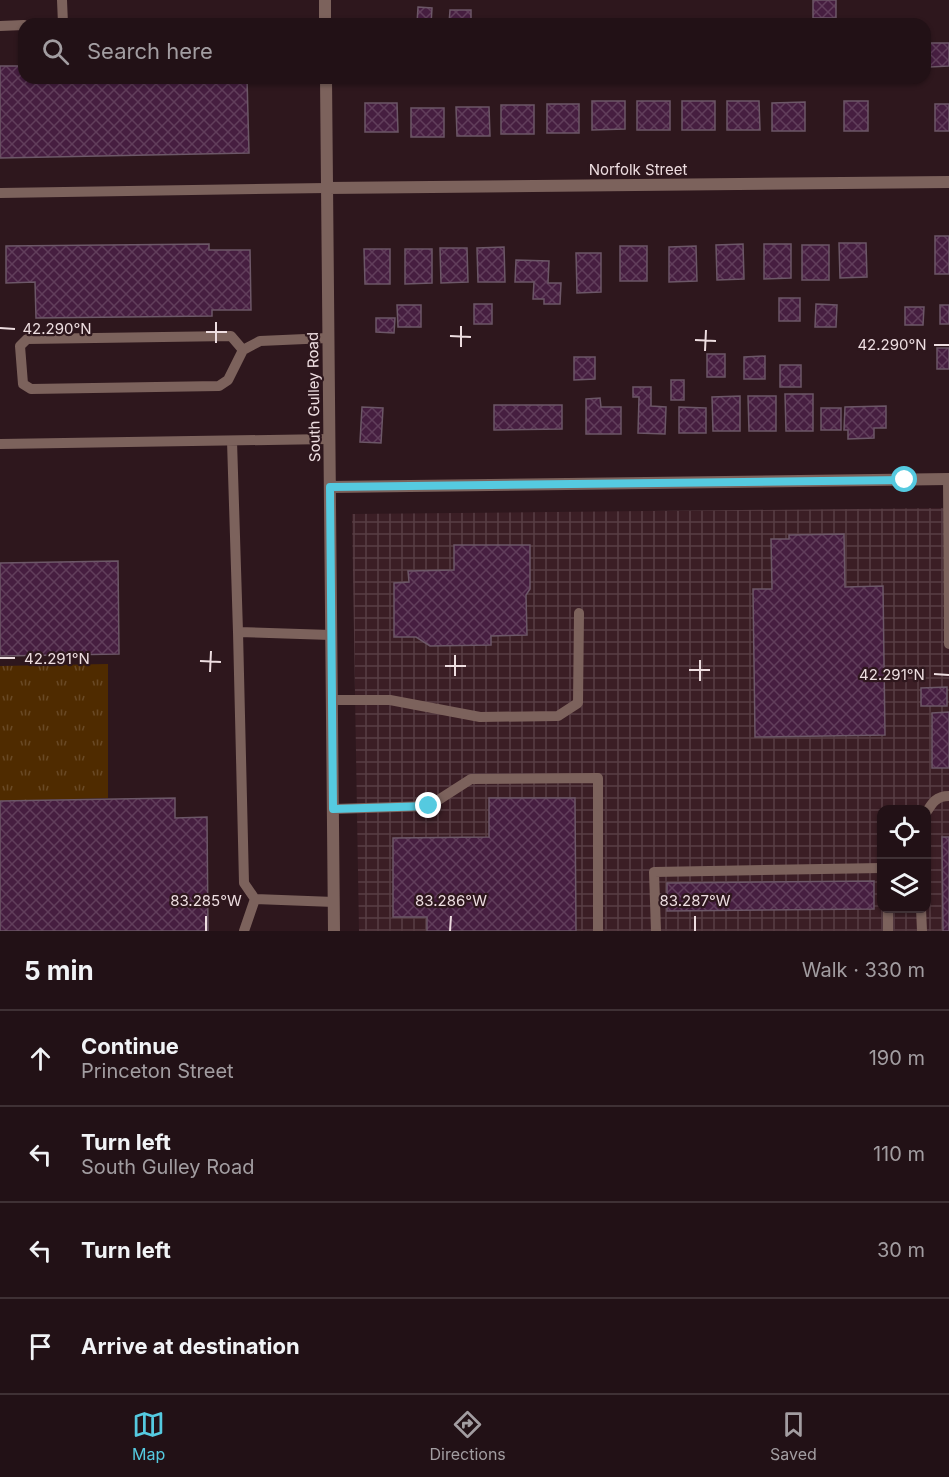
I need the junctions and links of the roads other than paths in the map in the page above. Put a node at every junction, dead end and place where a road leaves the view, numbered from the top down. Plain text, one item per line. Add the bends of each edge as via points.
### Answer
1 (62, 0) edge
2 (325, 0) edge
3 (63, 18) edge
4 (325, 18) edge
5 (0, 26) edge
6 (18, 26) edge
7 (326, 84) edge
8 (949, 182) edge
9 (327, 188) junction
10 (0, 193) edge
11 (328, 338) junction
12 (243, 350) junction
13 (329, 439) junction
14 (232, 441) junction
15 (0, 444) edge
16 (949, 479) edge
17 (330, 487) junction
18 (579, 613) dead end
19 (237, 632) junction
20 (331, 635) junction
21 (949, 644) edge
22 (332, 700) junction
23 (949, 796) edge
24 (931, 806) edge
25 (333, 809) junction
26 (877, 868) edge
27 (255, 899) junction
28 (334, 902) junction
29 (888, 913) edge
30 (921, 913) edge
31 (244, 931) edge
32 (334, 931) edge
33 (598, 931) edge
34 (656, 931) edge
35 (888, 931) edge
36 (922, 931) edge

1 - 3 lane
2 - 4 street
5 - 6 lane
7 - 9 street, South Gulley Road
8 - 9 street, Norfolk Street
9 - 10 lane
9 - 11 street, South Gulley Road
11 - 12 lane via 260,341
11 - 13 street, South Gulley Road
12 - 12 lane via 231,336 27,339 20,346 23,384 31,390 219,386 228,380
13 - 14 lane
13 - 17 street, South Gulley Road
14 - 15 lane
14 - 19 lane
16 - 17 street
16 - 21 lane
17 - 20 street, South Gulley Road
18 - 22 lane via 578,703 558,716 480,717 390,700
19 - 20 lane
19 - 27 lane via 244,883
20 - 22 street, South Gulley Road
22 - 25 street, South Gulley Road
23 - 24 lane via 941,796
25 - 28 street, South Gulley Road
25 - 33 lane via 429,806 471,779 598,778
26 - 34 lane via 654,872
27 - 28 lane
27 - 31 lane
28 - 32 street, South Gulley Road
29 - 35 lane
30 - 36 lane

